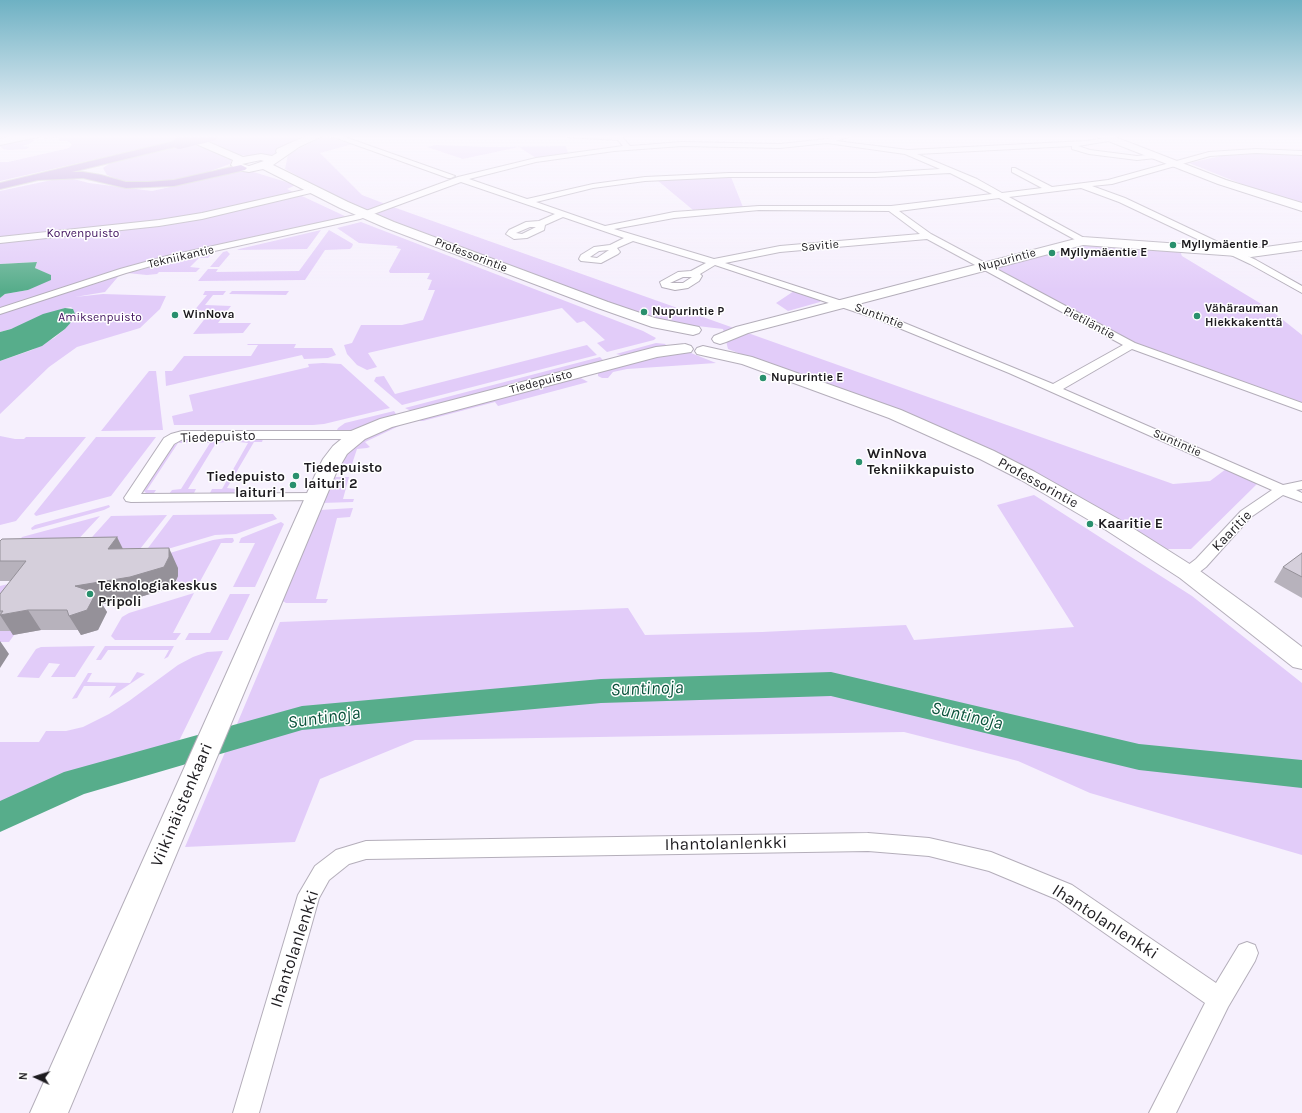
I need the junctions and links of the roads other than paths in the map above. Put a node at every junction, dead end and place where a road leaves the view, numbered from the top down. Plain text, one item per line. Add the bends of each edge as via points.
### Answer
1 (306, 187) edge
2 (439, 187) edge
3 (483, 187) edge
4 (589, 187) edge
5 (985, 187) edge
6 (1046, 187) edge
7 (1073, 187) edge
8 (1086, 187) edge
9 (1238, 187) edge
10 (1050, 189) junction
11 (312, 190) junction
12 (999, 194) junction
13 (526, 202) junction
14 (1302, 207) edge
15 (891, 209) junction
16 (365, 214) junction
17 (563, 214) junction
18 (540, 224) dead end
19 (606, 228) junction
20 (928, 236) junction
21 (632, 238) junction
22 (0, 240) edge
23 (1083, 241) junction
24 (1302, 246) edge
25 (612, 247) dead end
26 (1231, 252) junction
27 (714, 262) junction
28 (983, 267) junction
29 (693, 274) dead end
30 (1302, 290) edge
31 (844, 303) junction
32 (0, 311) edge
33 (652, 322) junction
34 (693, 330) junction
35 (717, 339) junction
36 (679, 343) junction
37 (1131, 345) junction
38 (703, 351) junction
39 (746, 360) junction
40 (1054, 389) junction
41 (1302, 407) edge
42 (358, 435) junction
43 (1302, 485) edge
44 (1283, 489) junction
45 (316, 497) junction
46 (1302, 498) edge
47 (1188, 573) junction
48 (1302, 660) edge
49 (1247, 953) dead end
50 (1220, 999) junction
51 (49, 1113) edge
52 (246, 1113) edge
53 (1162, 1113) edge

1 - 11 main road, Professorintie
2 - 16 street, Tekniikantie
3 - 13 street, Suntintie
4 - 13 street
5 - 12 street
6 - 10 street
7 - 10 street
8 - 26 street via 1122,200
9 - 14 main road
10 - 12 street
11 - 16 main road, Professorintie
11 - 22 street via 202,216 159,223
12 - 15 street
12 - 23 street
13 - 17 street, Suntintie
15 - 19 street via 759,208 674,215
15 - 20 street, Pietiläntie
16 - 32 street, Tekniikantie via 167,259
16 - 33 main road, Professorintie
17 - 18 street
17 - 19 street, Suntintie
19 - 21 street, Suntintie
20 - 27 street, Savitie via 786,249
20 - 28 street, Pietiläntie
21 - 25 street
21 - 27 street, Suntintie
23 - 26 main road, Nupurintie
23 - 28 main road, Nupurintie
24 - 26 main road, Nupurintie via 1268,251
26 - 30 street
27 - 29 street
27 - 31 street, Suntintie
28 - 31 main road, Nupurintie
28 - 37 street, Pietiläntie
31 - 35 main road, Nupurintie
31 - 40 street, Suntintie via 933,337
33 - 34 main road, Professorintie
33 - 36 main road, Professorintie
34 - 35 main road, Professorintie
34 - 36 main road via 683,332
35 - 38 main road, Nupurintie via 713,349
35 - 39 main road, Professorintie
36 - 38 main road, Professorintie
36 - 42 main road, Tiedepuisto via 656,352 393,421
37 - 40 street
37 - 41 street, Pietiläntie
38 - 39 main road, Professorintie
39 - 47 main road, Professorintie via 895,414 987,455 1113,525
40 - 44 street, Suntintie
42 - 45 main road, Tiedepuisto via 340,450 333,460
42 - 45 street, Tiedepuisto via 175,437 169,441 131,498
43 - 44 street, Kaaritie
44 - 46 street, Suntintie
44 - 47 street, Kaaritie via 1246,514 1201,563
45 - 51 main road, Viikinäistenkaari
47 - 48 main road, Professorintie
49 - 50 street
50 - 52 street, Ihantolanlenkki via 1064,892 991,862 929,847 868,842 366,850 343,856 322,873 309,895
50 - 53 street

